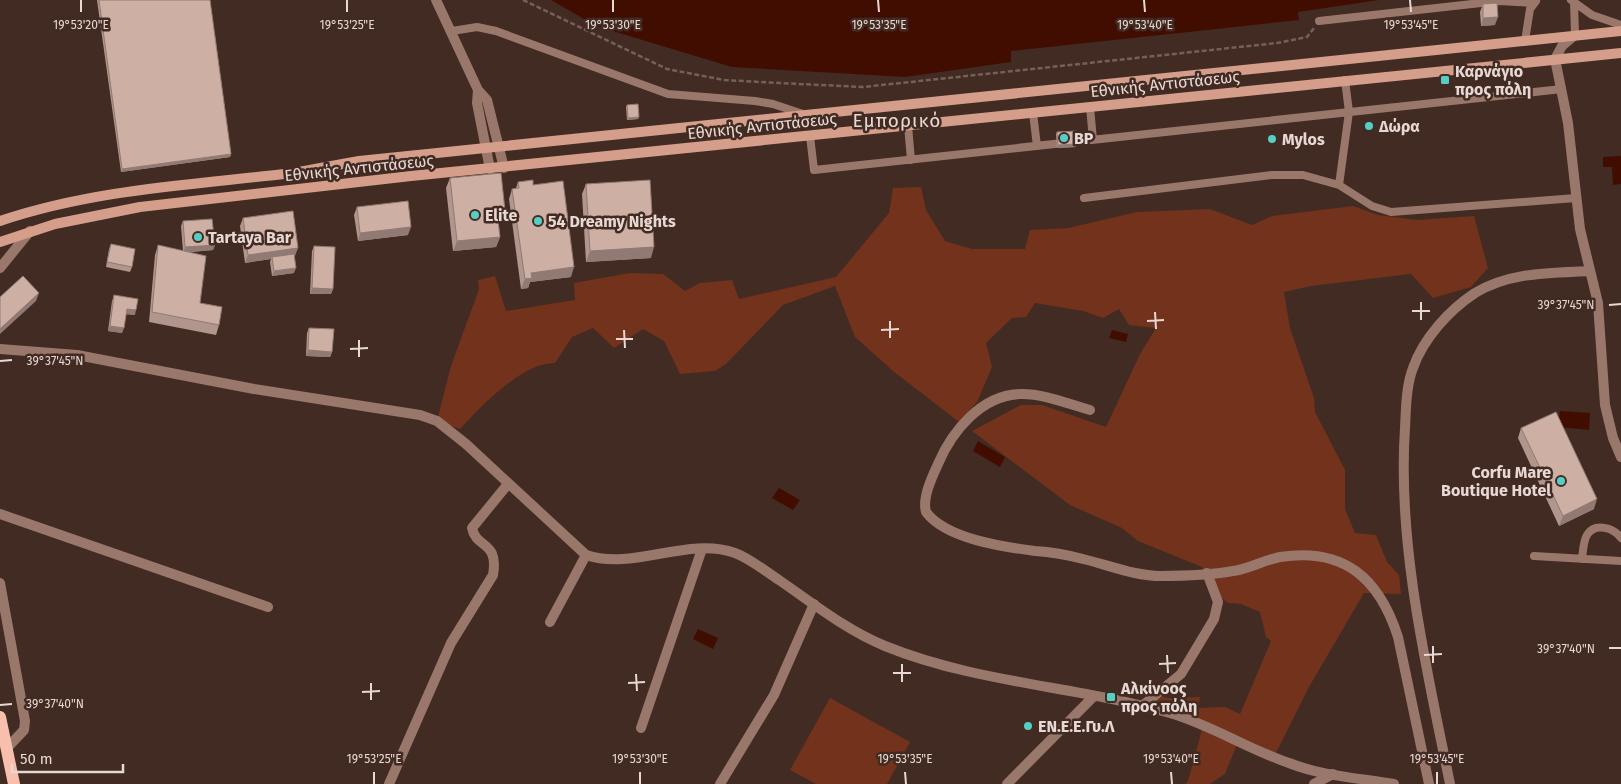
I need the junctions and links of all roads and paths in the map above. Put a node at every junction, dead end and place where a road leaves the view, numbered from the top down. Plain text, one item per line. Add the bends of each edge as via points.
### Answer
1 (436, 0) edge
2 (523, 0) edge
3 (1574, 0) edge
4 (1536, 1) edge
5 (1319, 21) joint
6 (1621, 25) edge
7 (452, 31) junction
8 (1621, 31) edge
9 (1575, 35) junction
10 (1525, 41) junction
11 (1621, 53) edge
12 (1555, 59) junction
13 (1345, 80) junction
14 (1562, 89) junction
15 (478, 90) junction
16 (1090, 107) junction
17 (1349, 112) junction
18 (1033, 113) junction
19 (808, 115) junction
20 (908, 126) junction
21 (810, 136) junction
22 (1093, 140) junction
23 (1037, 146) junction
24 (500, 148) junction
25 (486, 149) junction
26 (911, 160) junction
27 (504, 168) junction
28 (490, 169) junction
29 (1339, 185) junction
30 (1084, 198) dead end
31 (1576, 198) junction
32 (0, 221) edge
33 (30, 231) junction
34 (0, 242) edge
35 (0, 268) edge
36 (1589, 271) junction
37 (0, 349) edge
38 (1090, 410) dead end
39 (1621, 456) edge
40 (508, 484) junction
41 (0, 514) edge
42 (1621, 538) edge
43 (702, 549) junction
44 (586, 555) junction
45 (1534, 556) dead end
46 (1582, 559) junction
47 (1621, 561) edge
48 (1207, 573) junction
49 (0, 584) edge
50 (814, 604) junction
51 (268, 607) dead end
52 (550, 622) dead end
53 (1094, 696) junction
54 (1142, 706) junction
55 (0, 717) edge
56 (642, 728) dead end
57 (6, 748) junction
58 (1332, 774) junction
59 (14, 784) edge
60 (389, 784) edge
61 (720, 784) edge
62 (1007, 784) edge
63 (1314, 784) edge
64 (1394, 784) edge
65 (1429, 784) edge
66 (1450, 784) edge

1 - 7 street
2 - 5 path via 667,69 724,80 863,88 1277,43 1307,37
3 - 6 lane via 1592,15
3 - 9 lane
4 - 5 lane via 1499,1
4 - 10 lane via 1530,9
7 - 15 street
7 - 19 lane via 492,29 668,94 756,101
8 - 9 main road, Εθνικής Αντιστάσεως
9 - 10 main road, Εθνικής Αντιστάσεως
9 - 12 street via 1562,46
10 - 19 main road, Εθνικής Αντιστάσεως
11 - 12 main road, Εθνικής Αντιστάσεως
12 - 13 main road, Εθνικής Αντιστάσεως
12 - 14 street
13 - 16 main road, Εθνικής Αντιστάσεως
13 - 17 lane
14 - 17 lane
14 - 31 street
15 - 24 street via 488,100
15 - 25 street via 477,103
16 - 18 main road, Εθνικής Αντιστάσεως
16 - 22 lane
17 - 22 lane
17 - 29 lane
18 - 20 main road, Εθνικής Αντιστάσεως
18 - 23 lane
19 - 24 main road, Εθνικής Αντιστάσεως
20 - 21 main road, Εθνικής Αντιστάσεως
20 - 26 lane
21 - 26 lane via 814,170
21 - 27 main road, Εθνικής Αντιστάσεως
22 - 23 lane
23 - 26 lane
24 - 25 main road, Εθνικής Αντιστάσεως
24 - 27 street
25 - 28 street
25 - 32 main road, Εθνικής Αντιστάσεως via 359,161 286,174 108,194 53,205
27 - 28 main road, Εθνικής Αντιστάσεως
28 - 33 main road, Εθνικής Αντιστάσεως via 140,207 96,214
29 - 30 lane via 1287,174
29 - 31 lane via 1372,206 1391,212
31 - 36 street
33 - 34 main road, Εθνικής Αντιστάσεως
33 - 35 street
36 - 39 street via 1598,303 1605,405 1612,438
36 - 66 street via 1520,275 1475,293 1443,321 1413,368 1403,453 1405,524 1426,661
37 - 40 street via 77,355 254,389 420,415 437,421
38 - 48 street via 1022,394 998,399 976,411 956,432 940,458 926,498 926,512 940,524 1002,548 1082,558 1142,574
40 - 44 street
40 - 60 street via 472,528 476,537 491,548 495,564 493,575 451,643
41 - 51 street
42 - 46 lane via 1605,528 1593,530 1587,535
43 - 44 street via 612,559
43 - 50 street via 736,554
43 - 56 street
44 - 52 street
45 - 46 lane
46 - 47 lane
48 - 54 street via 1218,602 1214,619 1181,674
48 - 65 street via 1232,572 1279,557 1314,556 1344,563 1367,579 1391,616 1398,637
49 - 57 street via 25,721 24,730
50 - 53 street via 857,633 914,656 977,673
50 - 61 street via 774,695
53 - 54 street
53 - 62 street
54 - 58 street via 1171,714 1290,764
55 - 57 main road
57 - 59 main road
58 - 63 street
58 - 64 street

